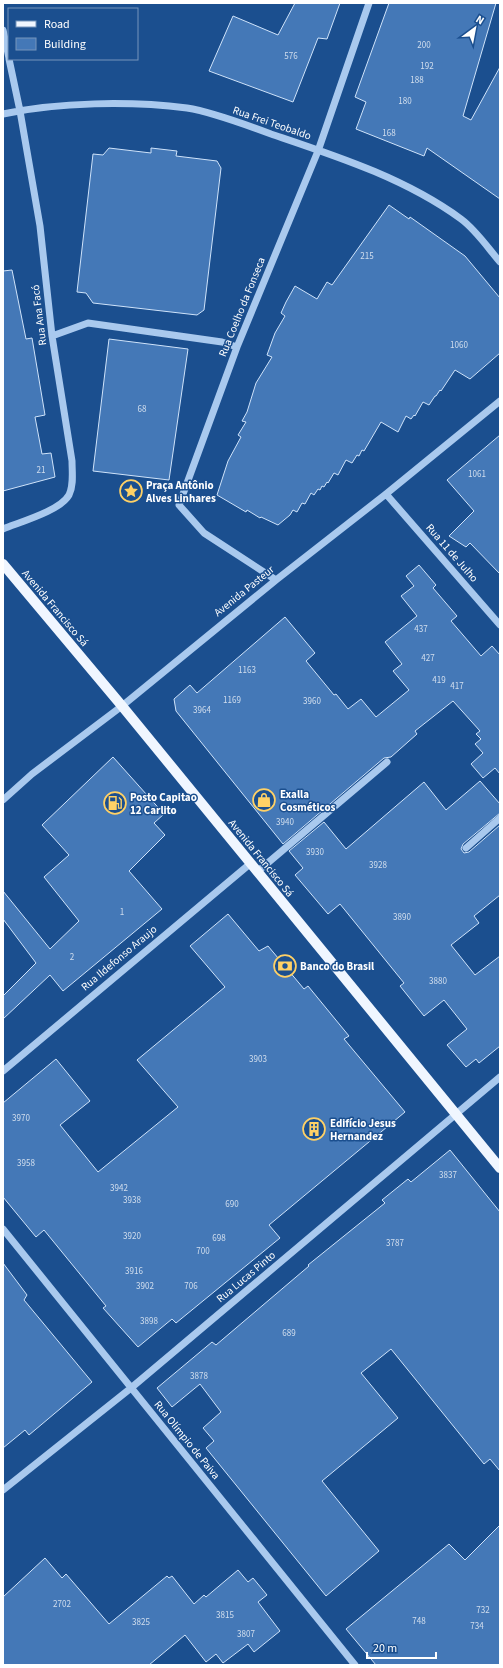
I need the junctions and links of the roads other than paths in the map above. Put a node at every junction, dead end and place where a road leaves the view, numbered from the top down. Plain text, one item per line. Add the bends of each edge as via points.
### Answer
1 (369, 3) edge
2 (3, 30) edge
3 (8, 54) edge
4 (9, 60) edge
5 (20, 111) junction
6 (3, 114) edge
7 (318, 151) junction
8 (500, 262) edge
9 (52, 336) junction
10 (237, 347) junction
11 (500, 401) edge
12 (386, 494) junction
13 (3, 529) edge
14 (3, 564) edge
15 (276, 580) junction
16 (500, 625) edge
17 (122, 706) junction
18 (387, 762) dead end
19 (3, 800) edge
20 (500, 818) edge
21 (466, 848) dead end
22 (250, 864) junction
23 (258, 872) junction
24 (3, 1071) edge
25 (500, 1077) edge
26 (456, 1115) junction
27 (500, 1168) edge
28 (3, 1229) edge
29 (131, 1388) junction
30 (3, 1490) edge
31 (355, 1665) edge

1 - 7 street, Rua Coelho da Fonseca
2 - 3 street, Rua Ana Facó
4 - 5 street, Rua Ana Facó
5 - 6 street, Rua Frei Teobaldo
5 - 7 street, Rua Frei Teobaldo via 75,106 135,105 188,108
5 - 9 street, Rua Ana Facó via 40,226
7 - 8 street, Rua Frei Teobaldo via 362,166 418,192 462,220
7 - 10 street, Rua Coelho da Fonseca
9 - 10 street via 88,323 222,342
9 - 13 street, Rua Ana Facó via 72,461 72,484 69,494 58,506
10 - 15 street, Rua Coelho da Fonseca via 179,505 204,533
11 - 12 street, Avenida Pasteur
12 - 15 street, Avenida Pasteur
12 - 16 street, Rua 11 de Julho
14 - 17 main road, Avenida Francisco Sá
15 - 17 street, Avenida Pasteur
17 - 19 street, Avenida Pasteur via 32,774
17 - 22 main road, Avenida Francisco Sá
18 - 23 street
20 - 21 street
22 - 23 main road, Avenida Francisco Sá
22 - 24 street, Rua Ildefonso Araujo
23 - 26 main road, Avenida Francisco Sá
25 - 26 street, Rua Lucas Pinto
26 - 27 main road, Avenida Francisco Sá
26 - 29 street, Rua Lucas Pinto
28 - 29 street, Rua Olímpio de Paiva
29 - 30 street, Rua Lucas Pinto
29 - 31 street, Rua Olímpio de Paiva

